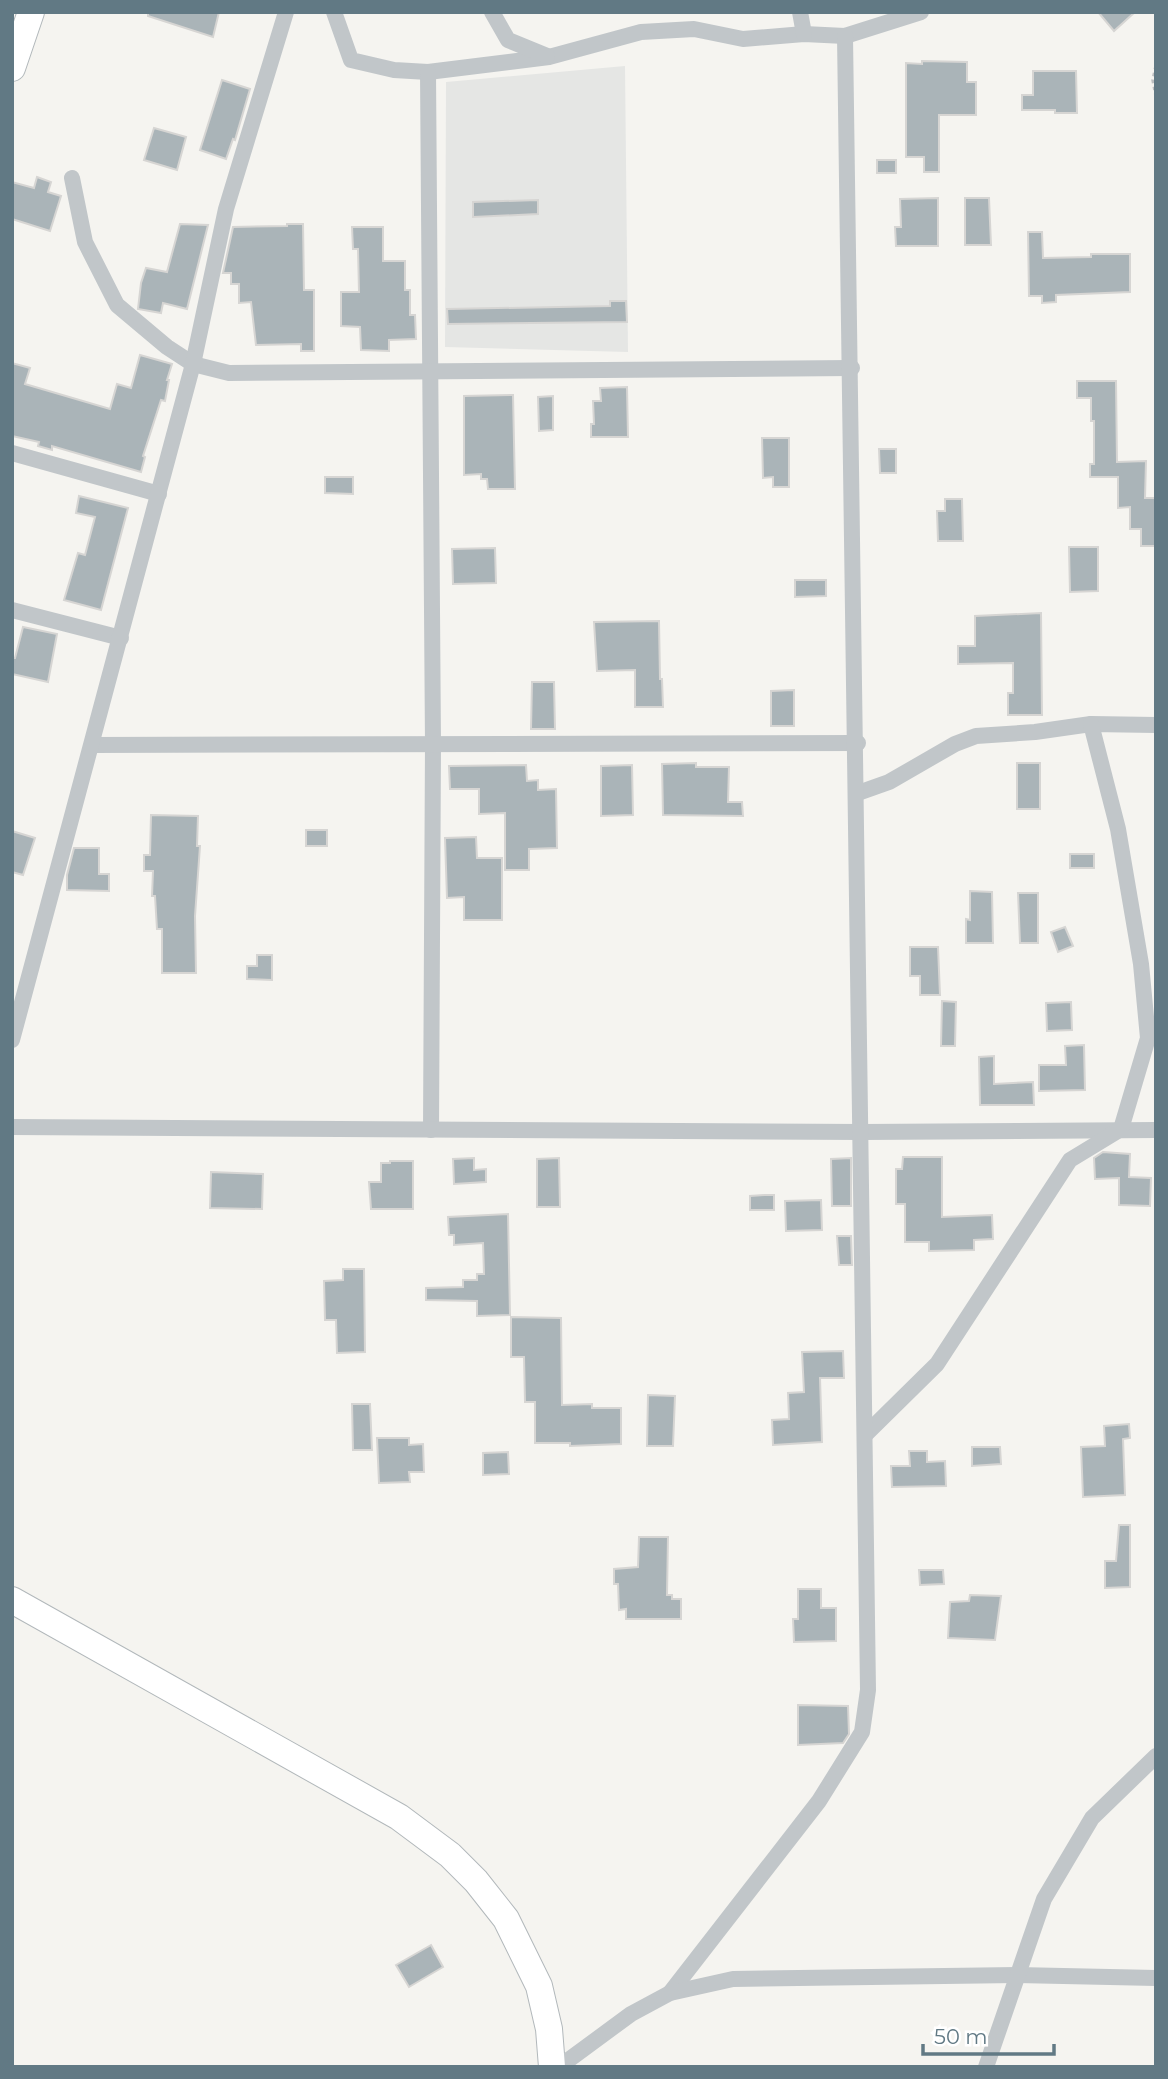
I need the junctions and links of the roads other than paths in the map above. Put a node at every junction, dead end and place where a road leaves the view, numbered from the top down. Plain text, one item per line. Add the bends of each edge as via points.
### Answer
1 (31, 12) edge
2 (286, 12) edge
3 (334, 12) edge
4 (492, 12) edge
5 (800, 12) edge
6 (920, 12) edge
7 (693, 20) edge
8 (804, 34) junction
9 (845, 36) junction
10 (549, 57) junction
11 (12, 68) edge
12 (428, 72) junction
13 (72, 178) dead end
14 (193, 364) junction
15 (852, 368) junction
16 (431, 372) junction
17 (12, 453) edge
18 (159, 494) junction
19 (12, 610) edge
20 (121, 638) junction
21 (1091, 724) junction
22 (1156, 725) edge
23 (858, 743) junction
24 (93, 744) junction
25 (433, 744) junction
26 (858, 793) junction
27 (1156, 1023) edge
28 (1148, 1038) junction
29 (12, 1040) edge
30 (12, 1127) edge
31 (431, 1129) junction
32 (1121, 1129) junction
33 (1156, 1130) edge
34 (863, 1132) junction
35 (866, 1434) junction
36 (12, 1600) edge
37 (1156, 1756) edge
38 (1017, 1975) junction
39 (1156, 1978) edge
40 (670, 1993) junction
41 (552, 2067) edge
42 (559, 2067) edge
43 (986, 2067) edge

1 - 11 main road
2 - 14 street via 226,209
3 - 12 street via 351,60 394,71
4 - 10 street via 508,40
5 - 8 street
6 - 9 street
7 - 8 street via 743,39
7 - 10 street
8 - 9 street
9 - 15 street
10 - 12 street
12 - 16 street
13 - 14 street via 85,242 117,305
14 - 16 street via 229,373
14 - 18 street
15 - 16 street
15 - 23 street
16 - 25 street
17 - 18 street
18 - 20 street
19 - 20 street
20 - 24 street
21 - 22 street
21 - 26 street via 976,736 889,782
21 - 28 street via 1121,843
23 - 25 street
23 - 26 street
24 - 25 street
24 - 29 street
25 - 31 street
26 - 34 street
27 - 28 street
28 - 32 street
30 - 31 street
31 - 34 street
32 - 33 street
32 - 34 street
32 - 35 street via 1070,1160 937,1364
34 - 35 street
35 - 40 street via 867,1690 862,1732 819,1801
36 - 41 main road via 399,1817 450,1855 506,1919 539,1986
37 - 38 street via 1092,1818 1044,1899
38 - 39 street
38 - 40 street via 733,1979
38 - 43 street
40 - 42 street via 631,2014

